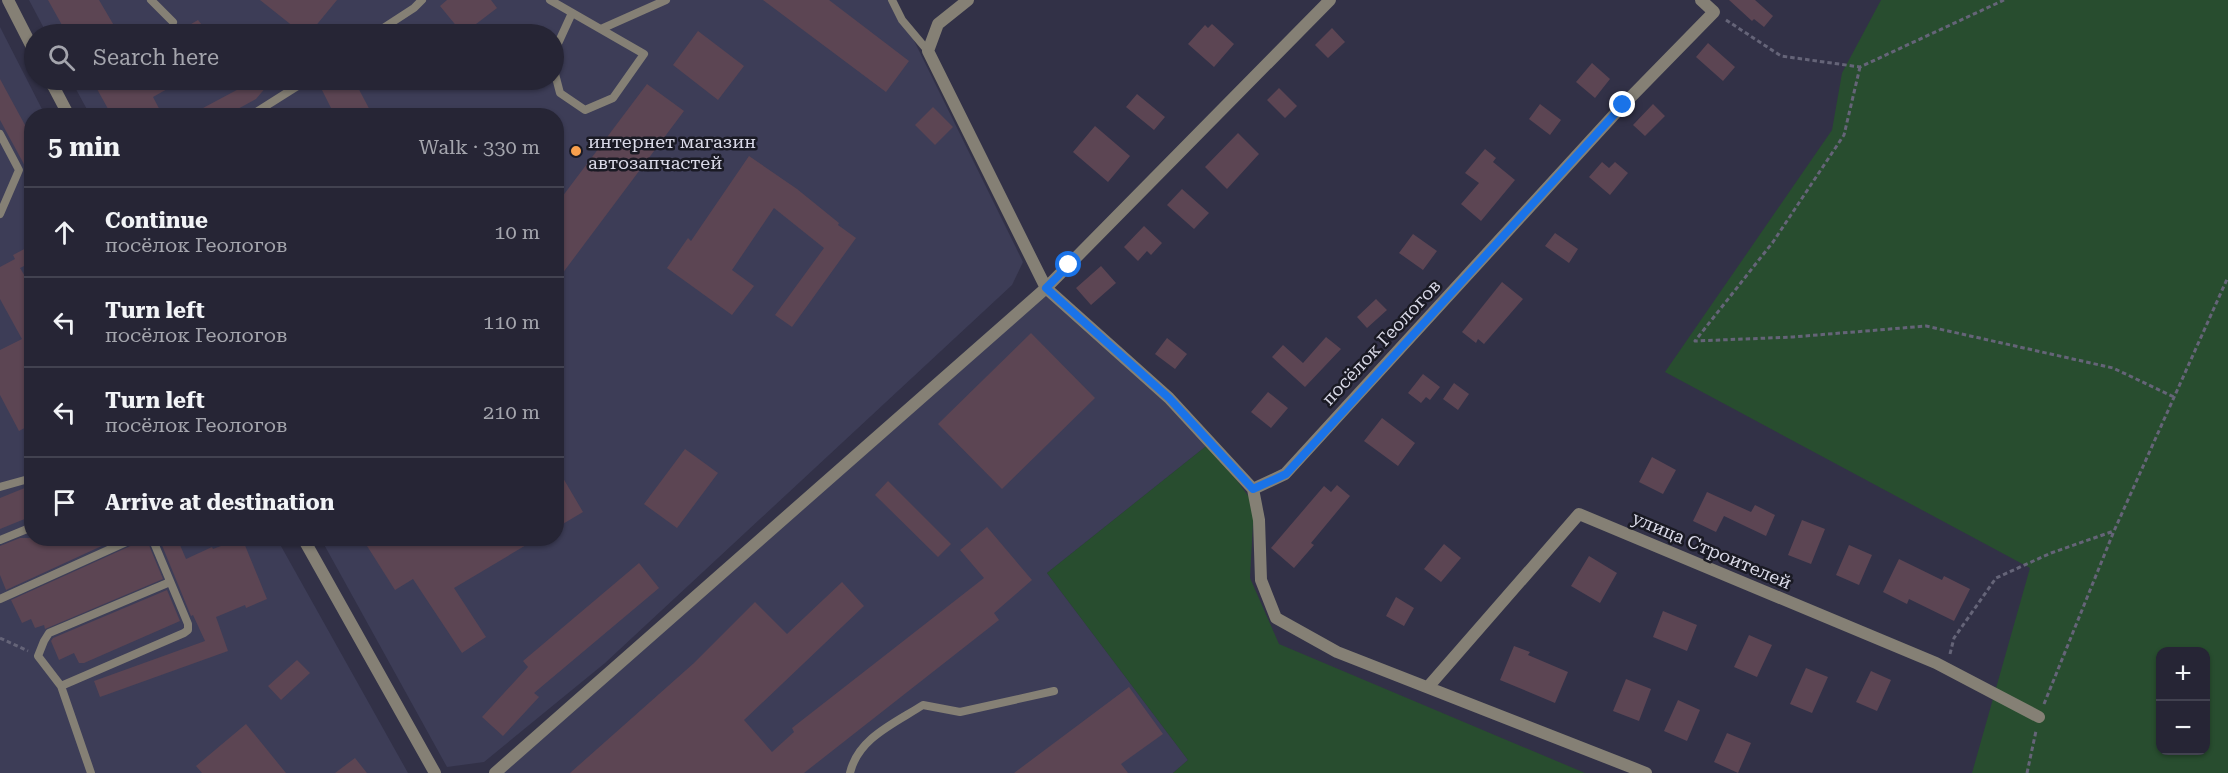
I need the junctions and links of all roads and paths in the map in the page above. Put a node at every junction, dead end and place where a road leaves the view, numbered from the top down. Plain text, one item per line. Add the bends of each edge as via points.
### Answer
1 (8, 0) edge
2 (151, 0) edge
3 (422, 0) edge
4 (550, 0) edge
5 (666, 0) edge
6 (892, 0) edge
7 (968, 0) edge
8 (1330, 0) edge
9 (1701, 0) edge
10 (2004, 0) edge
11 (1714, 12) junction
12 (572, 13) junction
13 (173, 22) dead end
14 (388, 24) edge
15 (564, 30) edge
16 (601, 30) junction
17 (24, 31) edge
18 (928, 51) junction
19 (1860, 67) junction
20 (55, 90) edge
21 (291, 90) edge
22 (559, 90) edge
23 (65, 108) edge
24 (263, 108) edge
25 (0, 134) edge
26 (0, 214) edge
27 (2228, 277) edge
28 (1046, 288) junction
29 (2174, 397) junction
30 (24, 480) edge
31 (0, 487) edge
32 (1253, 489) junction
33 (24, 530) edge
34 (2114, 531) junction
35 (0, 540) edge
36 (117, 546) edge
37 (155, 546) edge
38 (307, 546) edge
39 (170, 582) junction
40 (0, 599) edge
41 (0, 638) edge
42 (38, 656) junction
43 (1947, 668) junction
44 (61, 686) junction
45 (1428, 687) junction
46 (1054, 691) dead end
47 (2039, 717) junction
48 (91, 773) edge
49 (435, 773) edge
50 (495, 773) edge
51 (850, 773) edge
52 (1646, 773) edge
53 (2027, 773) edge

1 - 17 street
2 - 13 lane
3 - 14 lane
4 - 12 lane
5 - 16 lane
6 - 18 lane via 902,20
7 - 18 street via 938,24
8 - 28 street
9 - 11 street
10 - 19 path
11 - 19 path via 1781,56
11 - 32 street, посёлок Геологов via 1623,105 1286,474
12 - 15 lane
12 - 16 lane
16 - 22 lane via 644,54 614,98 585,110
18 - 28 street
19 - 29 path via 1844,135 1773,242 1695,341 1926,327 2113,368
20 - 23 street
21 - 24 lane
25 - 26 lane via 19,170
27 - 29 path
28 - 32 street via 1169,398
28 - 50 street
29 - 34 path
30 - 31 lane
32 - 45 street via 1259,520 1261,580 1276,618 1337,652
33 - 35 lane
34 - 43 path via 1996,578 1954,638
34 - 47 path
36 - 40 lane
37 - 39 lane
38 - 49 street
39 - 42 lane via 49,633
39 - 44 lane via 188,630
41 - 42 path
42 - 44 lane
43 - 45 street, улица Строителей via 1579,514
43 - 47 street, улица Строителей
44 - 48 lane
45 - 52 street
46 - 51 lane via 960,712 923,705 868,740
47 - 53 path

